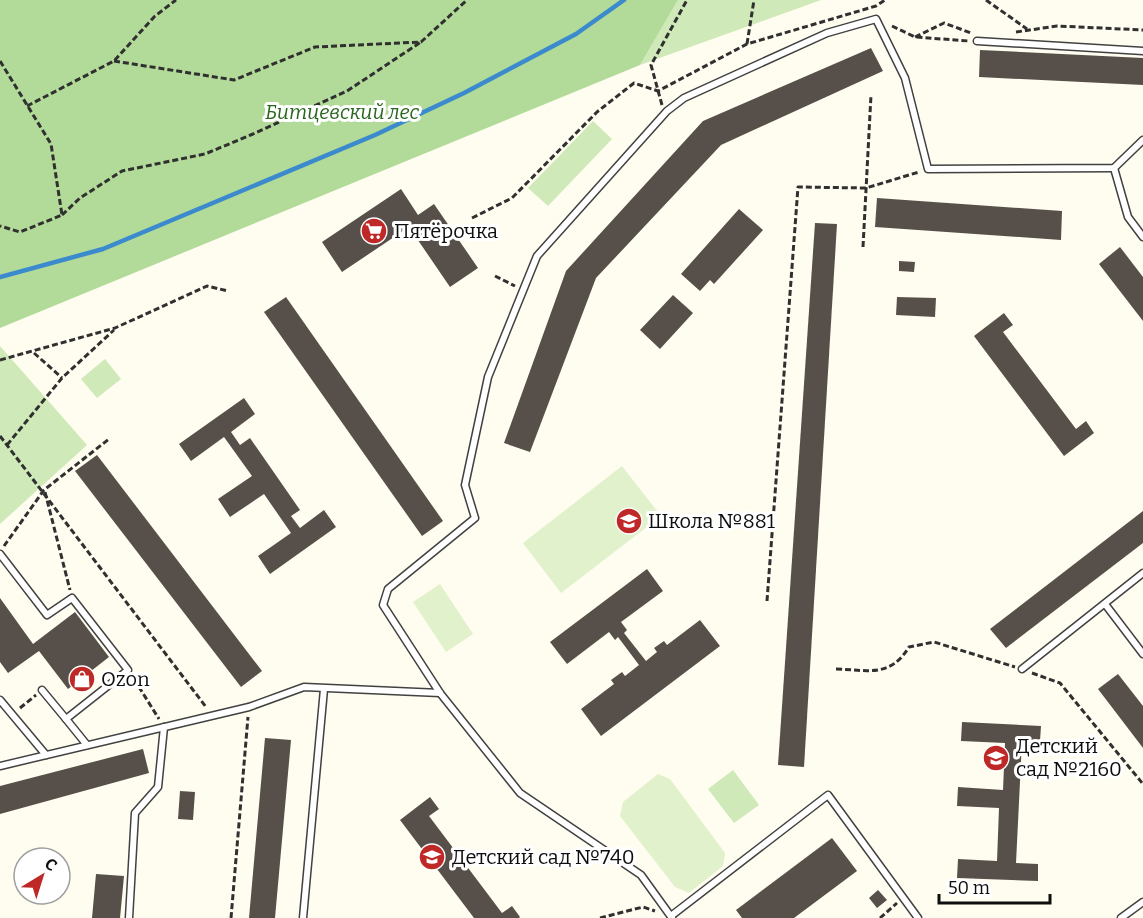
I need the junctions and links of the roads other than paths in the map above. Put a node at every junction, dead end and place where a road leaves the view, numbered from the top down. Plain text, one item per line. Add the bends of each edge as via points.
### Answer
1 (977, 41) road end
2 (1143, 51) edge
3 (1142, 142) edge
4 (1114, 168) junction
5 (1143, 237) edge
6 (0, 553) edge
7 (1143, 573) edge
8 (1105, 604) junction
9 (1143, 654) edge
10 (1022, 669) road end
11 (324, 689) junction
12 (42, 690) road end
13 (440, 693) junction
14 (0, 700) edge
15 (66, 719) junction
16 (164, 727) junction
17 (87, 746) junction
18 (46, 755) junction
19 (0, 766) edge
20 (1143, 902) edge
21 (671, 917) edge
22 (129, 918) edge
23 (303, 918) edge
24 (918, 918) edge
25 (1121, 918) edge

1 - 2 lane
3 - 4 lane
4 - 5 lane via 1128,217
4 - 13 lane via 928,170 905,78 876,19 826,33 684,98 667,111 537,256 488,377 465,485 474,518 388,589 383,605
6 - 15 lane via 47,615 72,598 128,670
7 - 8 lane
8 - 9 lane
8 - 10 lane
11 - 13 lane
11 - 16 lane via 304,687 249,707
11 - 23 lane
12 - 15 lane
13 - 21 lane via 520,793 641,875
14 - 18 lane
15 - 17 lane
16 - 17 lane
16 - 22 lane via 158,787 135,813
17 - 18 lane
18 - 19 lane
20 - 25 lane
21 - 24 lane via 828,795

